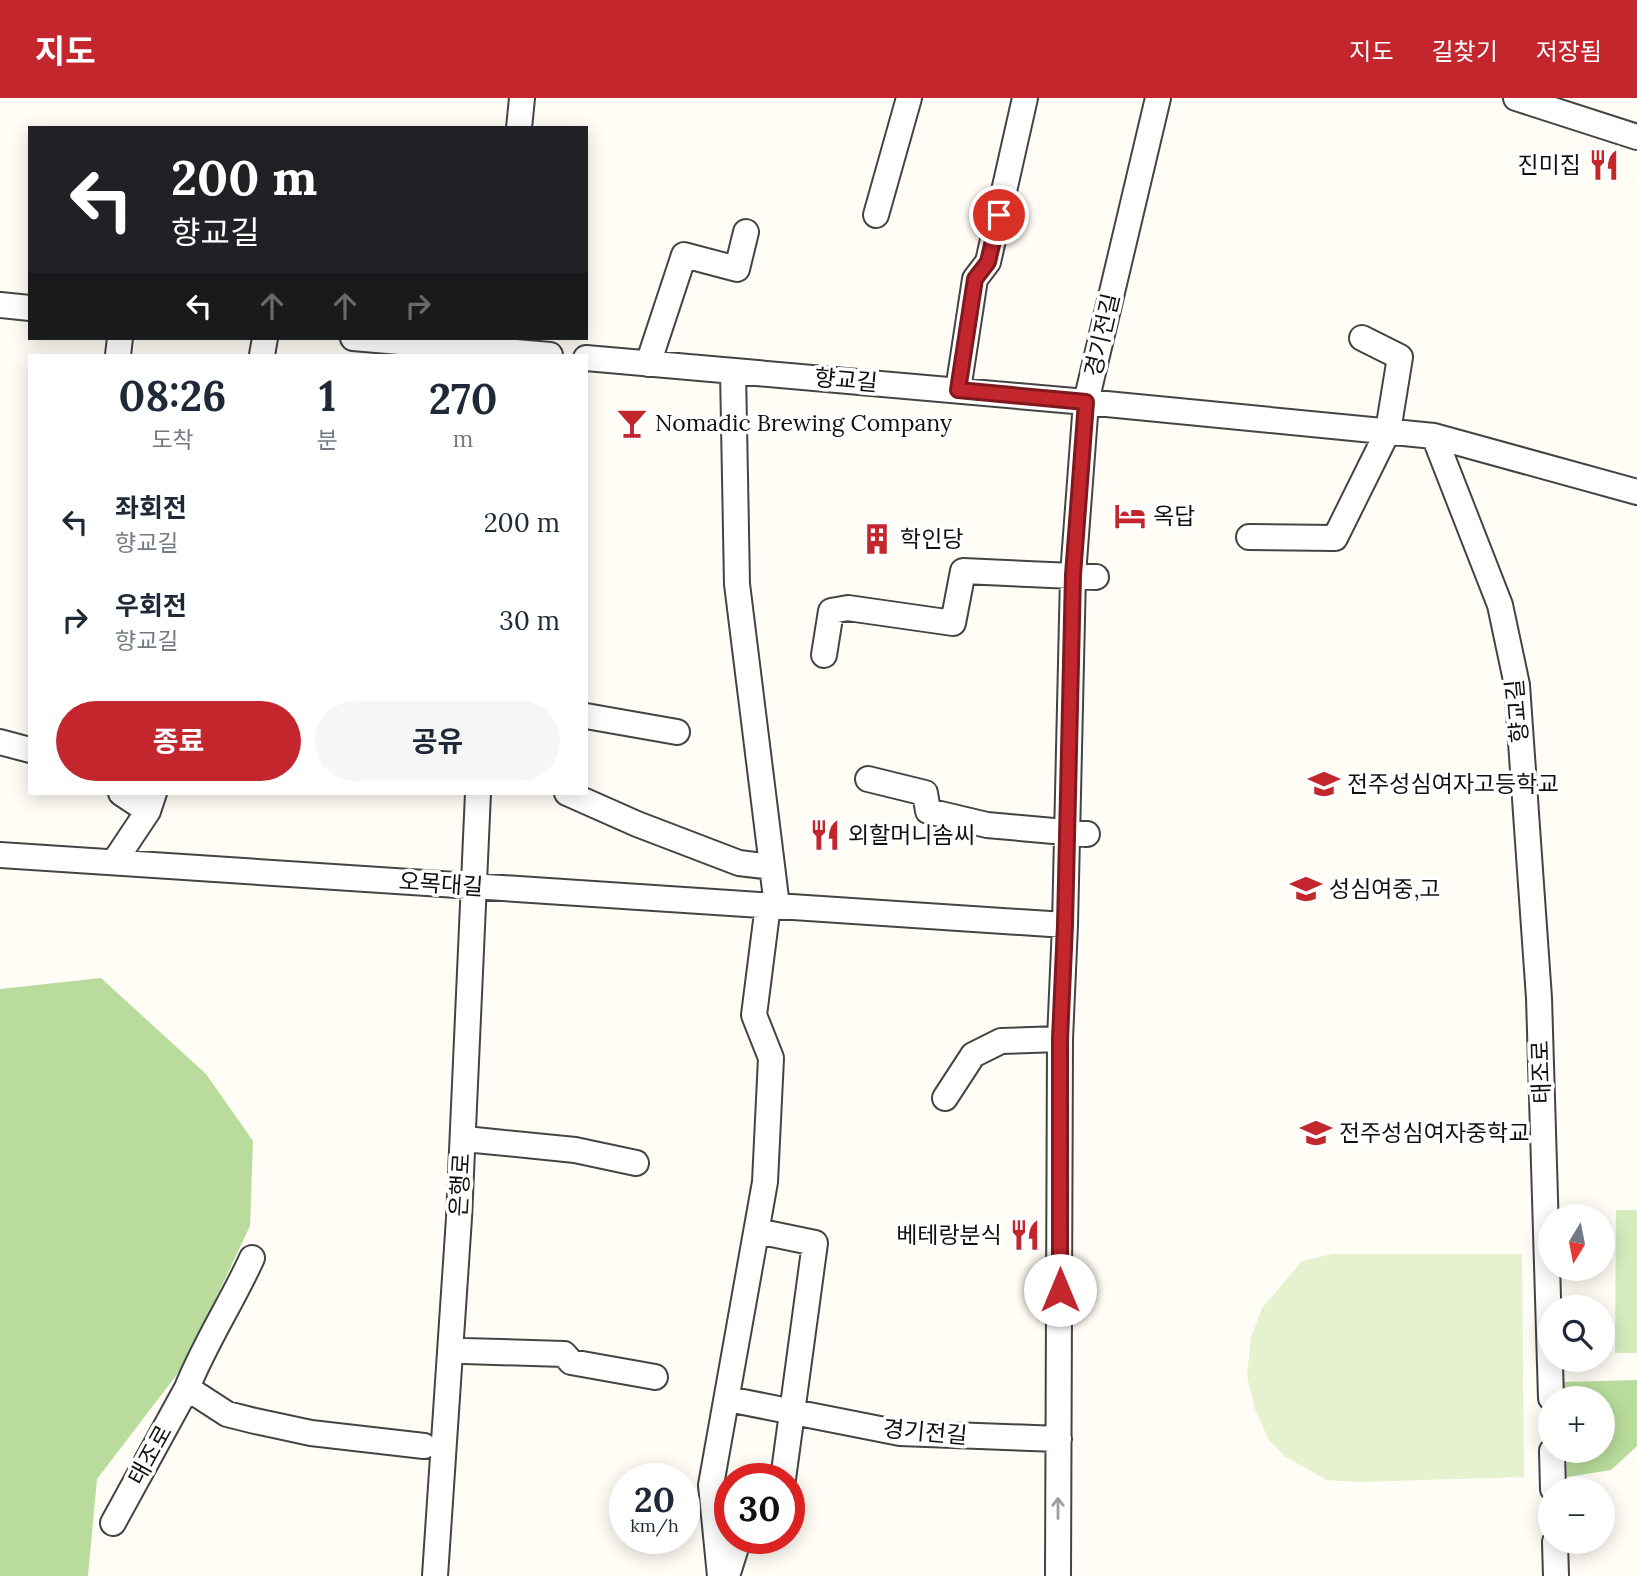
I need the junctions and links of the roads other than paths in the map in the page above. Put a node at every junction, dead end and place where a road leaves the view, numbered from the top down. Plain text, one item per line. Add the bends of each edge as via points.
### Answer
1 (522, 98) edge
2 (909, 98) edge
3 (1025, 98) edge
4 (1158, 98) edge
5 (1516, 98) edge
6 (519, 126) edge
7 (1637, 137) edge
8 (876, 215) dead end
9 (746, 232) dead end
10 (0, 305) edge
11 (28, 308) edge
12 (1362, 338) dead end
13 (382, 340) edge
14 (499, 348) edge
15 (543, 354) edge
16 (588, 358) edge
17 (649, 364) junction
18 (733, 371) junction
19 (958, 390) junction
20 (1086, 402) junction
21 (1388, 432) junction
22 (1434, 436) junction
23 (1637, 492) edge
24 (1249, 537) dead end
25 (1084, 576) junction
26 (824, 655) dead end
27 (588, 716) edge
28 (677, 732) dead end
29 (0, 742) edge
30 (28, 749) edge
31 (868, 779) dead end
32 (128, 795) edge
33 (478, 795) edge
34 (572, 795) edge
35 (151, 802) edge
36 (1076, 833) junction
37 (0, 855) edge
38 (114, 862) junction
39 (772, 867) junction
40 (474, 886) junction
41 (773, 905) junction
42 (1065, 925) junction
43 (1539, 998) joint
44 (1060, 1039) junction
45 (945, 1098) dead end
46 (475, 1140) dead end
47 (636, 1163) dead end
48 (757, 1231) junction
49 (252, 1258) dead end
50 (464, 1351) dead end
51 (655, 1377) dead end
52 (1550, 1386) edge
53 (187, 1388) junction
54 (727, 1399) junction
55 (792, 1412) junction
56 (1059, 1438) junction
57 (424, 1446) dead end
58 (785, 1463) edge
59 (113, 1523) dead end
60 (734, 1554) edge
61 (1555, 1554) edge
62 (435, 1576) edge
63 (720, 1576) edge
64 (727, 1576) edge
65 (1058, 1576) edge
66 (1556, 1576) edge

1 - 6 street
2 - 8 street
3 - 19 street via 988,262 975,279
4 - 20 street, 경기전길
5 - 7 street
9 - 17 street via 737,269 684,255
10 - 11 street
12 - 21 street via 1400,357
13 - 14 street
14 - 15 street
16 - 17 street, 향교길
17 - 18 street, 향교길
18 - 19 street, 향교길
18 - 39 street via 737,584
19 - 20 street, 향교길
20 - 21 street, 향교길
20 - 25 street, 경기전길
21 - 22 street, 향교길
21 - 24 street via 1335,538
22 - 23 street, 향교길
22 - 43 street, 향교길 via 1500,604 1517,685
25 - 26 street via 963,570 953,623 848,608 831,611
25 - 36 street, 경기전길
27 - 28 street
29 - 30 street
31 - 36 street via 925,793 928,811 987,825
32 - 35 street
33 - 40 street, 은행로
34 - 39 street via 739,863
35 - 38 street
36 - 42 street, 경기전길
37 - 38 street, 오목대길
38 - 40 street, 오목대길
39 - 41 street
40 - 41 street, 오목대길
40 - 62 street, 은행로 via 459,1218
41 - 42 street, 오목대길
41 - 48 street via 754,1015 771,1058 765,1182
42 - 44 street, 경기전길
43 - 52 street, 태조로
44 - 45 street via 1001,1041 973,1055
44 - 56 street, 경기전길
46 - 47 street, 은행로 via 576,1150
48 - 54 street
48 - 55 street via 815,1243
49 - 53 street
50 - 51 street via 564,1354 571,1362
53 - 57 street via 227,1414 255,1421 311,1433
53 - 59 street, 태조로
54 - 55 street, 경기전길
54 - 63 street via 711,1485
55 - 56 street, 경기전길 via 900,1433
55 - 58 street
65 -> 56 street, 경기전길
60 - 64 street
61 - 66 street

